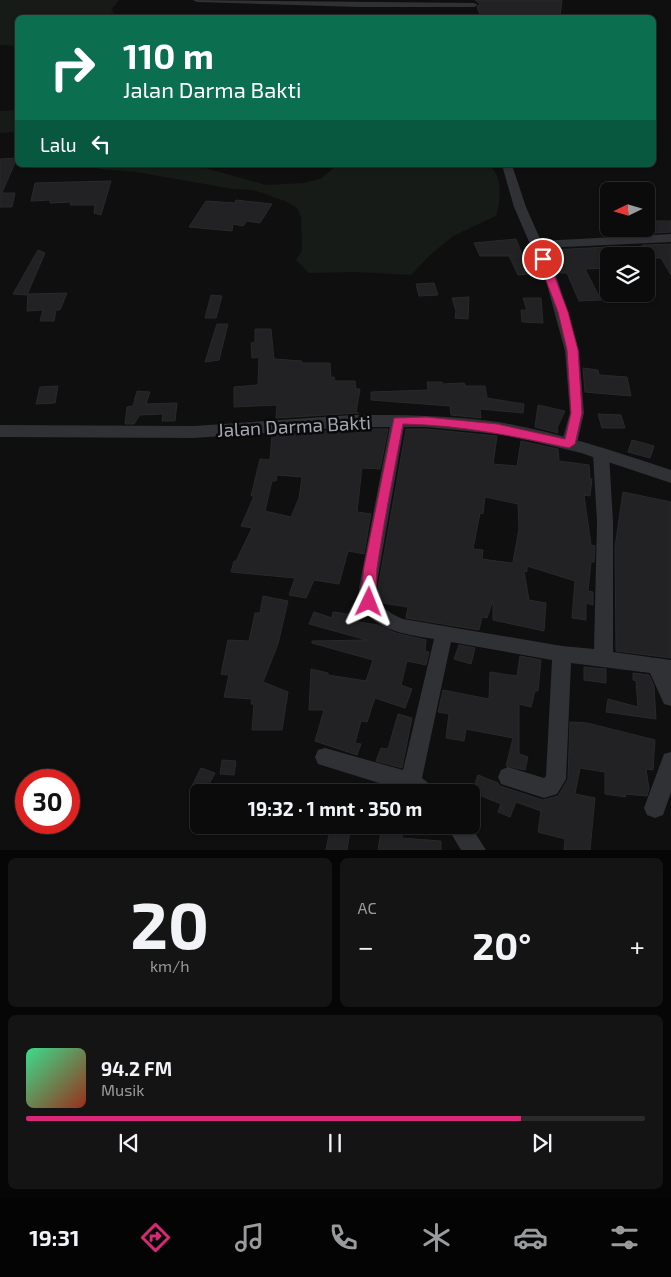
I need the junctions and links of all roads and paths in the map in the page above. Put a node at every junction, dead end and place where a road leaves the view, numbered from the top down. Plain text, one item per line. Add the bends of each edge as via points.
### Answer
1 (197, 0) edge
2 (475, 5) edge
3 (508, 167) edge
4 (671, 238) edge
5 (536, 245) junction
6 (398, 421) junction
7 (0, 431) edge
8 (569, 444) junction
9 (601, 454) junction
10 (671, 477) edge
11 (444, 634) junction
12 (562, 654) junction
13 (603, 658) junction
14 (664, 667) edge
15 (671, 698) edge
16 (326, 757) dead end
17 (671, 761) edge
18 (508, 777) dead end
19 (408, 784) edge
20 (418, 784) edge
21 (655, 808) dead end
22 (463, 834) edge
23 (475, 850) edge

1 - 2 street
3 - 5 street
4 - 5 street
5 - 8 street via 552,281 572,350 577,413
6 - 7 street, Jalan Darma Bakti via 194,432
6 - 8 street, Jalan Darma Bakti via 497,428
6 - 11 street via 370,567 369,602 388,621
8 - 9 street, Jalan Darma Bakti
9 - 10 street, Jalan Darma Bakti
9 - 13 street via 605,522
11 - 12 street
11 - 20 street
12 - 13 street
12 - 18 street via 556,779 550,787 544,788
13 - 14 street
14 - 15 street
16 - 19 street
17 - 21 street
22 - 23 street

